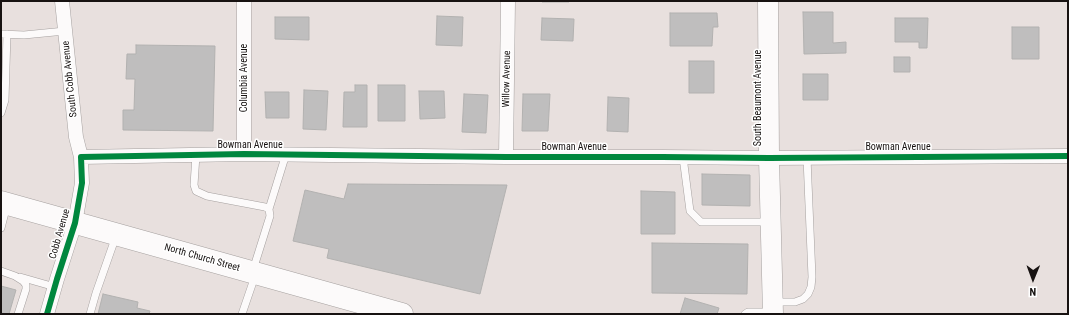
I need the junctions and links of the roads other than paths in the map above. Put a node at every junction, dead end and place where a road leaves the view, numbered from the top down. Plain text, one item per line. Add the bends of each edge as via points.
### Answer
1 (62, 1) edge
2 (244, 1) edge
3 (508, 1) edge
4 (768, 1) edge
5 (65, 30) junction
6 (4, 34) edge
7 (1, 113) edge
8 (244, 154) junction
9 (286, 154) junction
10 (196, 155) junction
11 (1068, 156) edge
12 (81, 157) junction
13 (506, 157) junction
14 (683, 157) junction
15 (769, 158) junction
16 (807, 158) junction
17 (4, 202) edge
18 (269, 209) junction
19 (771, 222) junction
20 (75, 223) junction
21 (1, 228) edge
22 (117, 234) junction
23 (1, 271) edge
24 (254, 272) junction
25 (15, 276) junction
26 (55, 287) junction
27 (773, 309) edge
28 (18, 314) edge
29 (47, 314) edge
30 (90, 314) edge
31 (242, 314) edge
32 (402, 314) edge
33 (745, 314) edge

1 - 5 street, South Cobb Avenue
2 - 8 street, Columbia Avenue
3 - 13 street, Willow Avenue
4 - 15 street, South Beaumont Avenue
5 - 6 lane via 24,35
5 - 12 street, South Cobb Avenue via 76,137
6 - 7 lane via 5,100
8 - 9 street, Bowman Avenue
8 - 10 street, Bowman Avenue
9 - 13 street, Bowman Avenue
9 - 18 lane
10 - 12 street, Bowman Avenue
10 - 18 lane via 196,191 207,196
11 - 16 street, Bowman Avenue
12 - 20 street, Cobb Avenue via 82,183
13 - 14 street, Bowman Avenue
14 - 15 street, Bowman Avenue
14 - 19 lane via 690,211 702,222
15 - 16 street, Bowman Avenue
15 - 19 street, South Beaumont Avenue
16 - 27 lane via 811,287 803,299
17 - 20 main road, North Church Street
17 - 21 lane
18 - 24 lane via 270,216
19 - 27 street, South Beaumont Avenue
20 - 22 main road, North Church Street
20 - 26 street, Cobb Avenue
22 - 24 main road, North Church Street
22 - 30 lane
23 - 25 lane
24 - 31 lane
24 - 32 main road, North Church Street
25 - 26 lane
25 - 28 lane via 26,285
26 - 29 street, Cobb Avenue
27 - 33 lane

